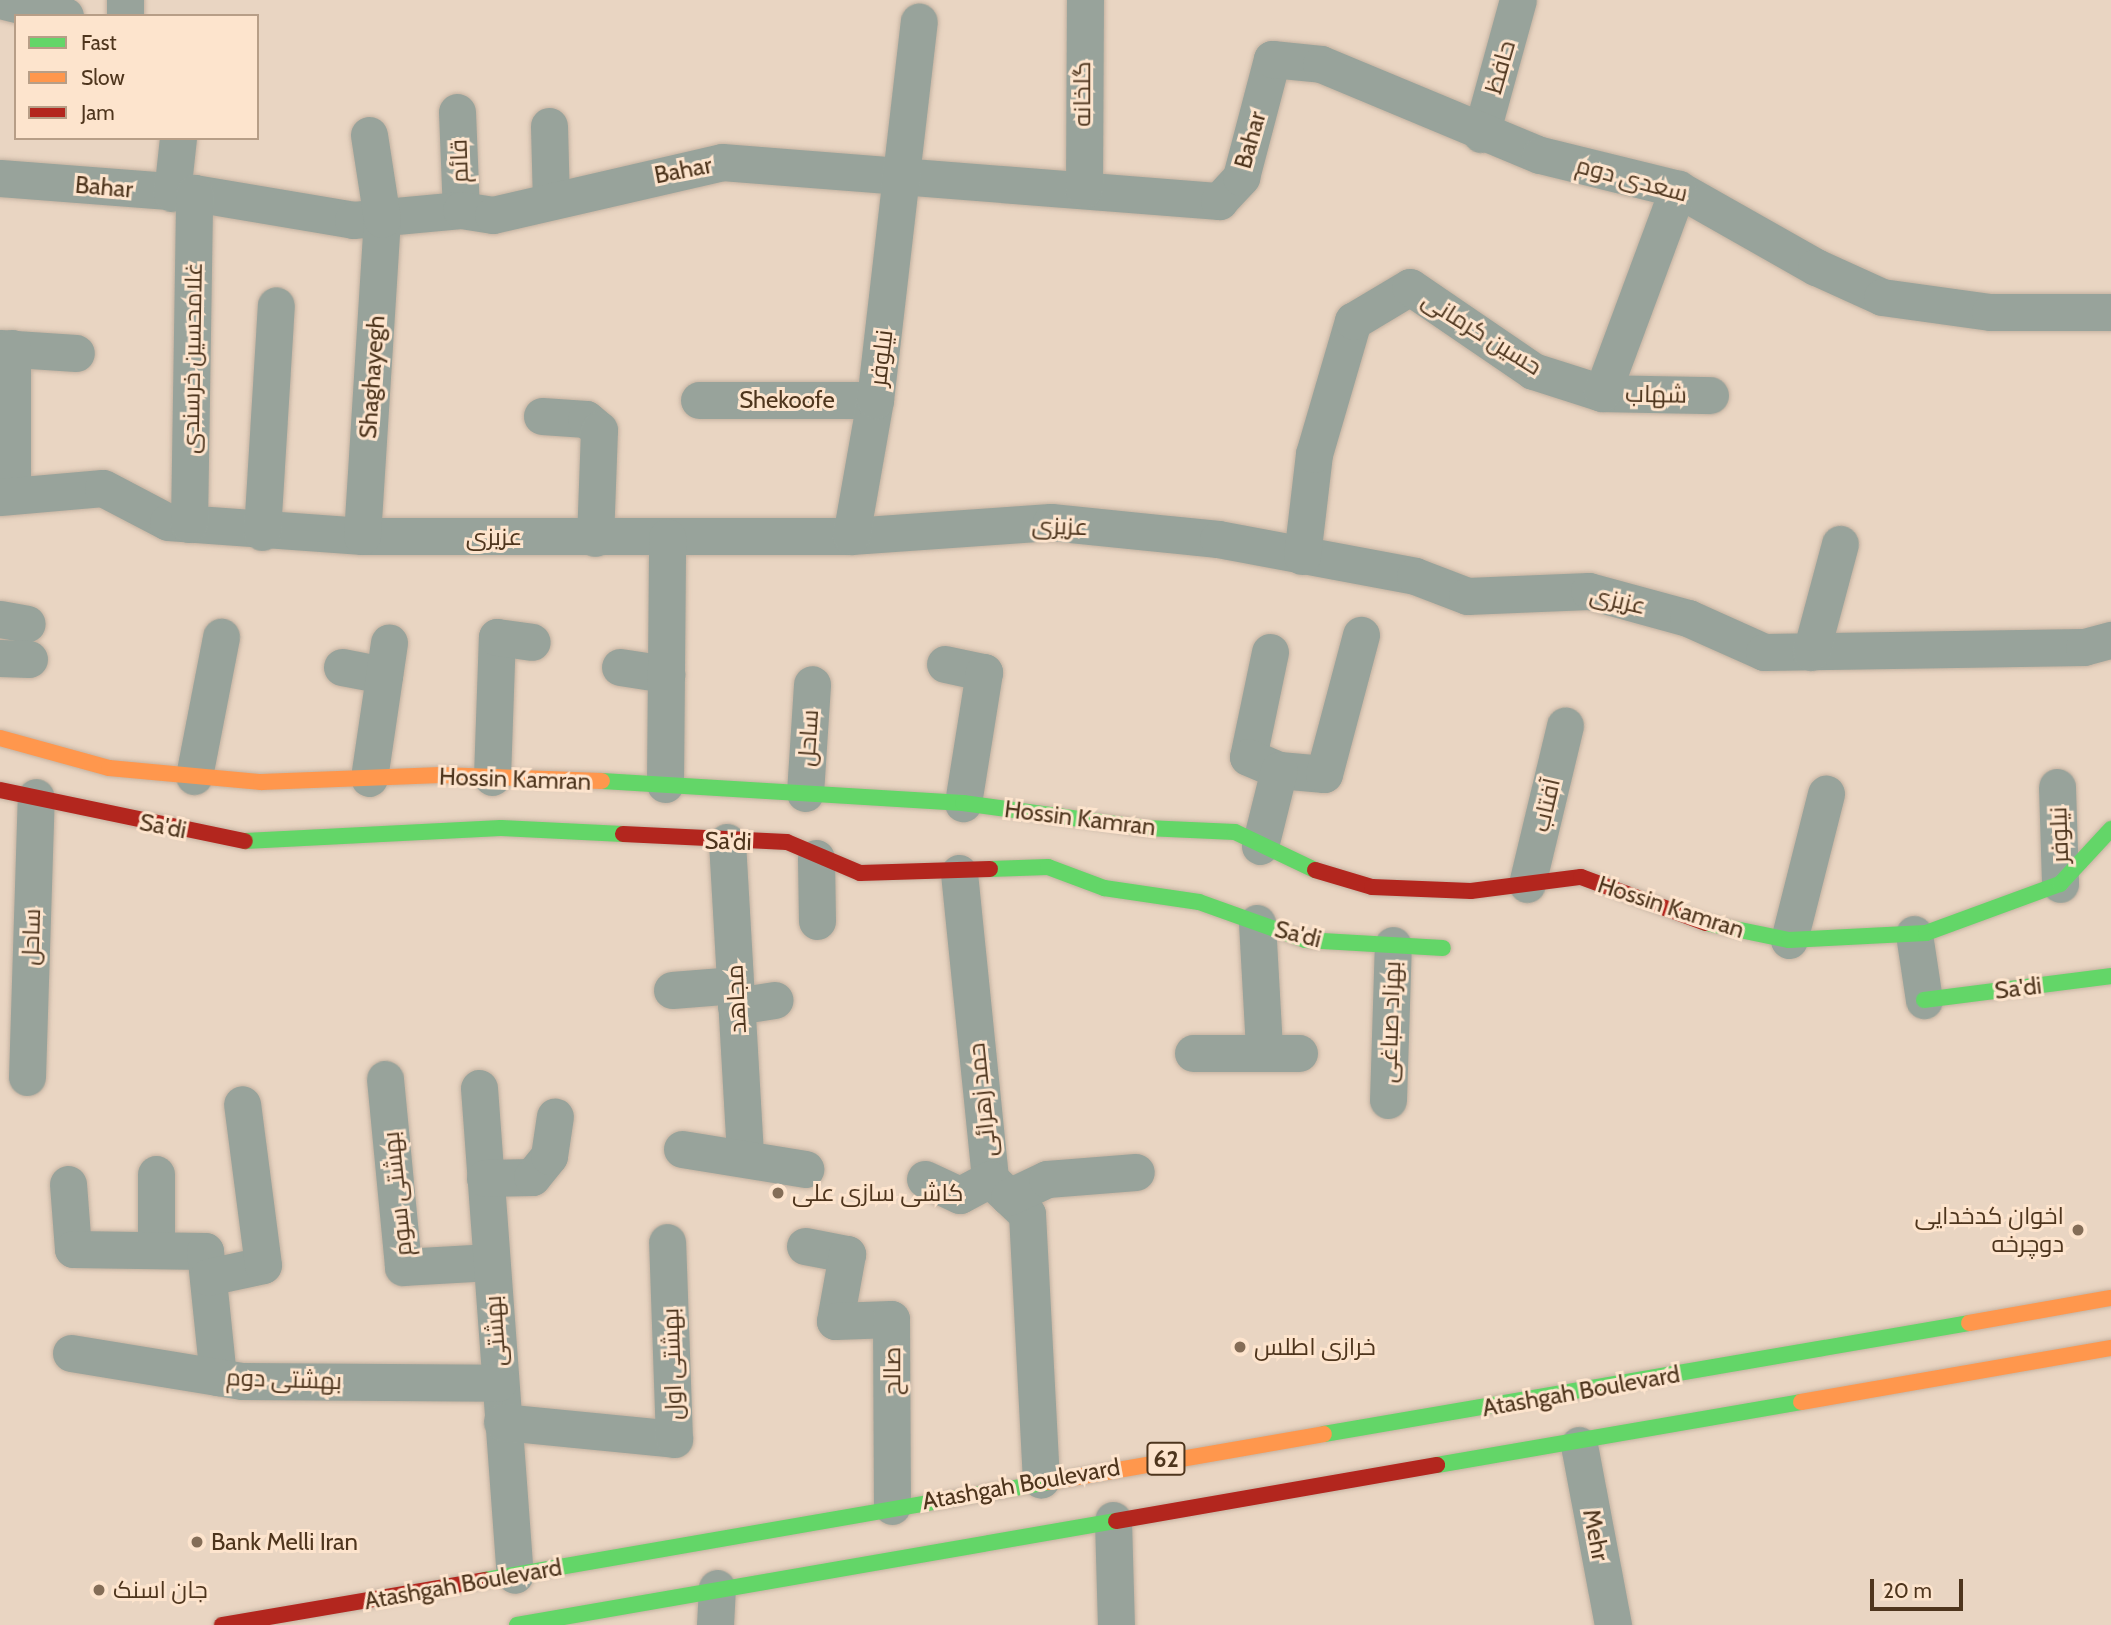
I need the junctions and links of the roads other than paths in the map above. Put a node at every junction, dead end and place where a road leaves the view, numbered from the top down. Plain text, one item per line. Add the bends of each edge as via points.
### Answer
1 (0, 0) edge
2 (1085, 0) edge
3 (1518, 0) edge
4 (57, 14) edge
5 (919, 22) dead end
6 (1272, 59) joint
7 (457, 111) dead end
8 (549, 126) dead end
9 (1481, 134) junction
10 (369, 135) dead end
11 (178, 140) edge
12 (0, 178) edge
13 (904, 180) junction
14 (1083, 189) junction
15 (1678, 189) junction
16 (183, 192) junction
17 (551, 201) junction
18 (461, 210) junction
19 (382, 219) junction
20 (276, 305) dead end
21 (2111, 312) edge
22 (6, 348) edge
23 (76, 353) dead end
24 (1602, 393) junction
25 (1710, 395) dead end
26 (699, 400) dead end
27 (875, 400) junction
28 (542, 416) dead end
29 (6, 496) edge
30 (189, 524) junction
31 (262, 532) junction
32 (362, 536) junction
33 (851, 536) junction
34 (667, 537) junction
35 (595, 538) junction
36 (1840, 544) dead end
37 (1302, 556) junction
38 (1361, 635) dead end
39 (221, 637) dead end
40 (2111, 640) edge
41 (532, 642) dead end
42 (1270, 652) dead end
43 (1811, 652) junction
44 (945, 664) dead end
45 (342, 667) dead end
46 (620, 667) dead end
47 (666, 674) junction
48 (812, 684) dead end
49 (1565, 726) dead end
50 (0, 738) edge
51 (1279, 770) junction
52 (194, 776) junction
53 (492, 777) junction
54 (369, 778) junction
55 (665, 785) junction
56 (2057, 787) dead end
57 (0, 790) edge
58 (804, 793) junction
59 (1825, 794) dead end
60 (36, 797) junction
61 (963, 803) junction
62 (2111, 829) edge
63 (727, 842) junction
64 (1260, 846) junction
65 (816, 858) junction
66 (959, 873) junction
67 (1527, 884) junction
68 (2060, 884) junction
69 (1372, 887) junction
70 (817, 921) dead end
71 (1257, 923) junction
72 (1914, 934) junction
73 (1789, 940) junction
74 (1377, 944) junction
75 (1443, 948) dead end
76 (2111, 976) edge
77 (672, 990) dead end
78 (736, 995) junction
79 (775, 1000) dead end
80 (1924, 1000) joint
81 (1193, 1053) dead end
82 (27, 1077) dead end
83 (385, 1079) dead end
84 (479, 1088) dead end
85 (1388, 1100) dead end
86 (242, 1104) dead end
87 (555, 1116) dead end
88 (682, 1149) dead end
89 (746, 1156) junction
90 (804, 1169) dead end
91 (1136, 1172) dead end
92 (156, 1174) dead end
93 (485, 1178) junction
94 (925, 1179) dead end
95 (68, 1184) dead end
96 (1000, 1188) junction
97 (667, 1242) dead end
98 (805, 1246) dead end
99 (156, 1250) junction
100 (490, 1262) junction
101 (208, 1278) junction
102 (2111, 1297) edge
103 (2111, 1348) edge
104 (71, 1353) dead end
105 (218, 1377) junction
106 (498, 1382) junction
107 (502, 1422) junction
108 (1579, 1445) junction
109 (1189, 1455) junction
110 (1056, 1495) junction
111 (892, 1506) junction
112 (1197, 1507) junction
113 (1114, 1520) junction
114 (1046, 1531) junction
115 (515, 1575) junction
116 (717, 1588) junction
117 (222, 1625) edge
118 (516, 1625) edge
119 (715, 1625) edge
120 (1116, 1625) edge
121 (1613, 1625) edge

1 - 4 street
2 - 14 street, گلخانه
3 - 9 street, حافظ
5 - 13 street, نیلوفر
6 - 9 street, سعدی دوم via 1321,64
6 - 14 street, Bahar via 1241,177 1219,201
7 - 18 street, قائم
8 - 17 street
9 - 15 street, سعدی دوم
10 - 19 street, Shaghayegh
11 - 16 street, غلامحسین خرسندی
12 - 16 street, Bahar
13 - 14 street, Bahar
13 - 17 street, Bahar via 722,162
13 - 27 street, نیلوفر
15 - 21 street, سعدی دوم via 1816,267 1882,297 1990,312
15 - 24 street
16 - 19 street, Bahar via 353,220
16 - 30 street, غلامحسین خرسندی
17 - 18 street, Bahar via 493,215
18 - 19 street, Bahar
19 - 32 street, Shaghayegh
20 - 31 street
22 - 23 street
22 - 29 street
24 - 25 street, شهاب
24 - 37 street, حسین کرمانی via 1533,370 1410,287 1353,321 1314,454
26 - 27 street, Shekoofe
27 - 33 street, نیلوفر
28 - 35 street via 586,419 599,430
29 - 30 street, عزیزی via 103,488 167,522
30 - 31 street, عزیزی
31 - 32 street, عزیزی
32 - 35 street, عزیزی
33 - 34 street, عزیزی
33 - 37 street, عزیزی via 1051,522 1218,539
34 - 35 street, عزیزی
34 - 47 street
36 - 43 street
37 - 43 street, عزیزی via 1415,576 1467,596 1590,591 1688,618 1764,652
38 - 51 street via 1324,774
39 - 52 street
40 - 43 street, عزیزی via 2084,647
41 - 53 street via 497,637
42 - 51 street via 1248,757
44 - 61 street via 984,672
45 - 54 street via 386,659
46 - 47 street
47 - 55 street
48 - 58 street, ساحل
49 - 67 street, آفتاب
50 - 52 street, Hossin Kamran via 109,768
51 - 64 street
52 - 54 street, Hossin Kamran via 261,782
53 - 54 street, Hossin Kamran
53 - 55 street, Hossin Kamran
55 - 58 street, Hossin Kamran
56 - 68 street, نیلوفر
57 - 60 street, Sa'di
58 - 61 street, Hossin Kamran
59 - 73 street
60 - 63 street, Sa'di via 252,843 501,828
60 - 82 street, ساحل
61 - 64 street, Hossin Kamran via 1146,828 1235,832
62 - 68 street, Hossin Kamran
63 - 65 street, Sa'di via 787,842
63 - 78 street, مجاهد
64 - 69 street, Hossin Kamran via 1291,863
65 - 66 street, Sa'di via 860,873
65 - 70 street
66 - 71 street, Sa'di via 1048,867 1104,888 1199,902
66 - 96 street, حمد زهرائی
67 - 69 street, Hossin Kamran via 1471,891
67 - 73 street, Hossin Kamran via 1581,877 1718,927
68 - 72 street, Hossin Kamran
69 - 74 street via 1366,915
71 - 74 street, Sa'di via 1305,940
71 - 81 street via 1282,1051
72 - 73 street, Hossin Kamran
72 - 80 street
74 - 75 street, Sa'di
74 - 85 street, بهزاد صباغی
76 - 80 street, Sa'di
77 - 78 street
78 - 79 street
78 - 89 street, مجاهد
83 - 100 street, بهشتی سوم via 403,1267
84 - 93 street, بهشتی
86 - 101 street via 263,1265
87 - 93 street via 549,1156 532,1177
88 - 89 street
89 - 90 street
91 - 96 street
92 - 99 street
93 - 100 street, بهشتی
94 - 96 street via 960,1195
95 - 99 street via 73,1249
96 - 110 street, حمد زهرائی via 1027,1214
97 - 107 street, بهشتی اول via 674,1439
98 - 111 street, صالح via 848,1254 835,1321 891,1320
99 - 101 street via 205,1251
100 - 106 street, بهشتی
101 - 105 street
102 - 109 street, Atashgah Boulevard / 62
103 - 108 street, Atashgah Boulevard / 62
104 - 105 street, بهشتی دوم
105 - 106 street, بهشتی دوم
106 - 107 street, بهشتی
107 - 115 street, بهشتی
108 - 112 street, Atashgah Boulevard / 62
108 - 121 street, Mehr
109 - 110 street, Atashgah Boulevard / 62
109 - 112 street via 1173,1486
110 - 111 street, Atashgah Boulevard / 62
110 - 114 street via 1061,1518
111 - 115 street, Atashgah Boulevard / 62
112 - 113 street, Atashgah Boulevard / 62
113 - 114 street, Atashgah Boulevard / 62
113 - 120 street
114 - 116 street, Atashgah Boulevard / 62
115 - 117 street, Atashgah Boulevard / 62
116 - 118 street, Atashgah Boulevard / 62
116 - 119 street

